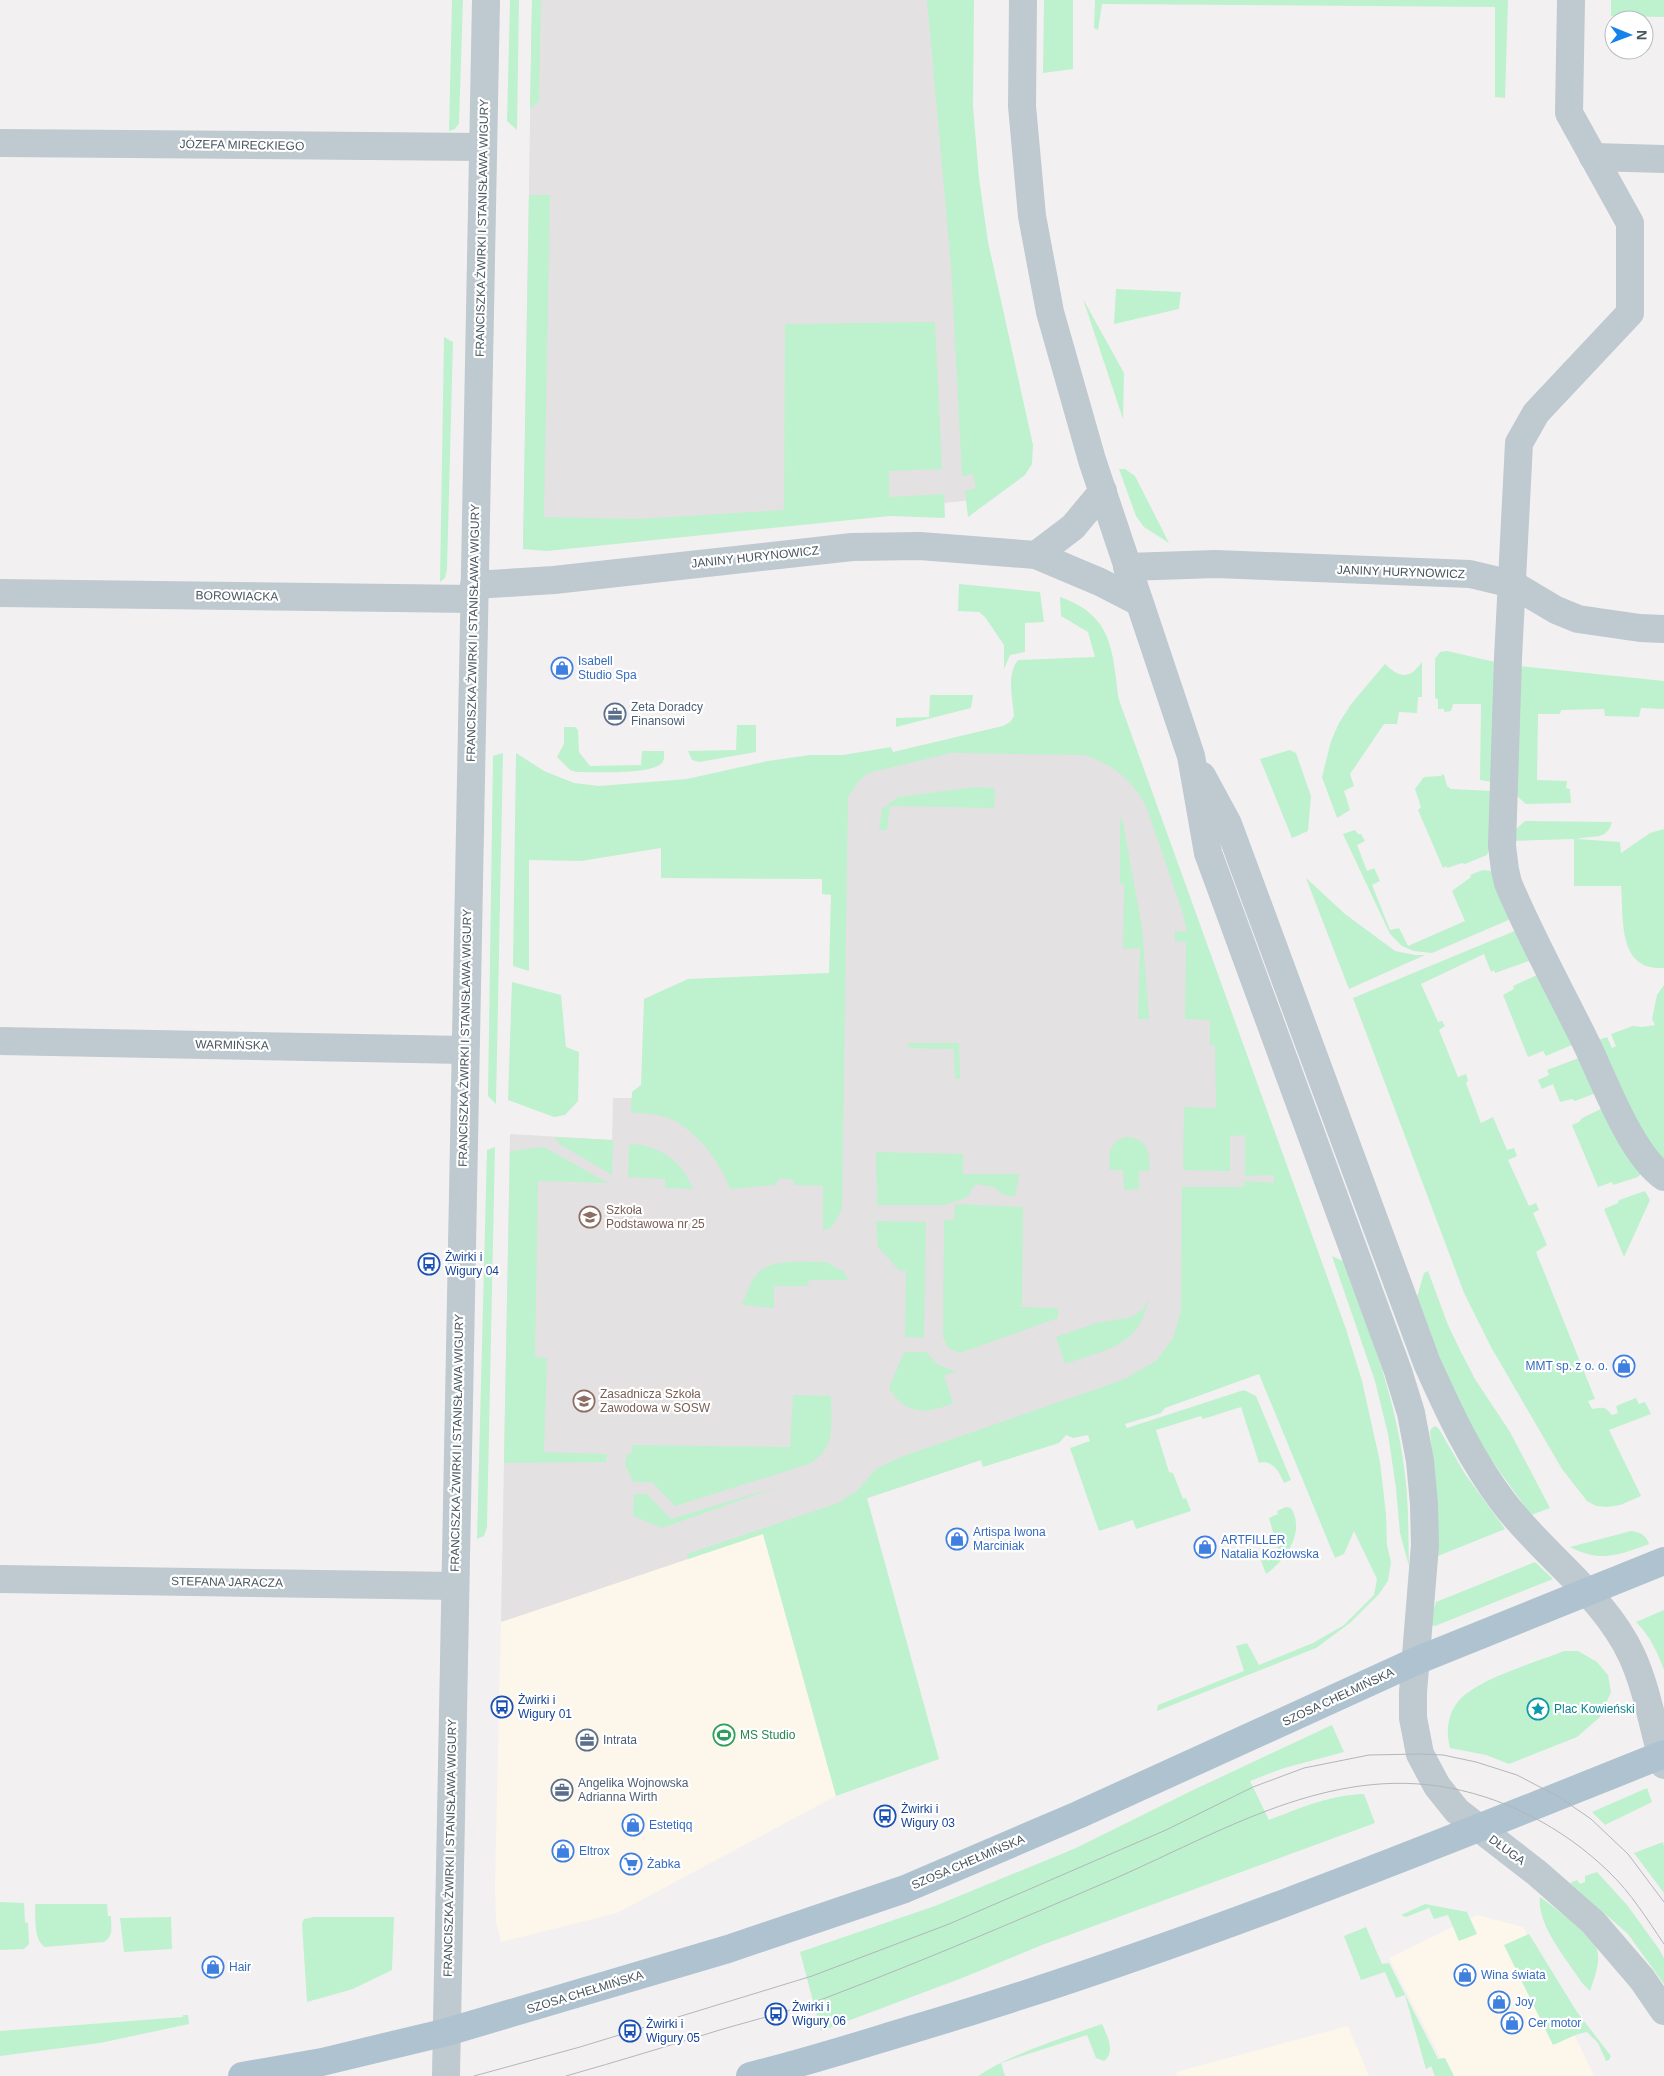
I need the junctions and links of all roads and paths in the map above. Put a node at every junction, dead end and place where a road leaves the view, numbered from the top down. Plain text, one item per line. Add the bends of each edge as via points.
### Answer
1 (486, 0) edge
2 (1023, 0) edge
3 (1571, 0) edge
4 (0, 143) edge
5 (484, 147) junction
6 (1593, 157) junction
7 (1664, 159) edge
8 (1103, 491) junction
9 (1036, 555) junction
10 (1127, 567) junction
11 (1512, 584) junction
12 (474, 592) junction
13 (0, 593) edge
14 (1137, 601) junction
15 (1664, 629) edge
16 (1191, 756) junction
17 (0, 1041) edge
18 (465, 1050) junction
19 (1664, 1176) edge
20 (1664, 1561) edge
21 (0, 1578) edge
22 (455, 1586) junction
23 (1588, 1592) junction
24 (1416, 1661) junction
25 (1663, 1758) edge
26 (1478, 1828) junction
27 (1664, 2011) edge
28 (447, 2032) junction
29 (242, 2076) edge
30 (446, 2076) edge
31 (750, 2076) edge

1 - 5 street, FRANCISZKA ŻWIRKI I STANISŁAWA WIGURY
2 - 8 street via 1022,106 1032,216 1050,312
3 - 6 street via 1569,113
4 - 5 street, JÓZEFA MIRECKIEGO
5 - 12 street, FRANCISZKA ŻWIRKI I STANISŁAWA WIGURY
6 - 7 street
6 - 11 street via 1630,224 1630,313 1536,413 1520,443
8 - 9 street via 1073,527
8 - 10 street
9 - 12 street, JANINY HURYNOWICZ via 920,546 852,547
9 - 14 street, JANINY HURYNOWICZ
10 - 11 street, JANINY HURYNOWICZ via 1216,564 1470,574
10 - 14 street
11 - 15 street, JANINY HURYNOWICZ via 1578,619
11 - 19 street via 1502,835 1504,870 1536,947 1630,1135 1653,1168
12 - 13 street, BOROWIACKA
12 - 18 street, FRANCISZKA ŻWIRKI I STANISŁAWA WIGURY
14 - 16 street
16 - 23 street via 1228,824 1427,1363 1450,1415 1504,1502 1536,1540
16 - 24 street, DŁUGA via 1208,853 1398,1370 1411,1414 1420,1461 1425,1545
17 - 18 street, WARMIŃSKA
18 - 22 street, FRANCISZKA ŻWIRKI I STANISŁAWA WIGURY
20 - 23 main road, SZOSA CHEŁMIŃSKA
21 - 22 street, STEFANA JARACZA
22 - 28 street, FRANCISZKA ŻWIRKI I STANISŁAWA WIGURY
23 - 24 main road, SZOSA CHEŁMIŃSKA
23 - 25 street via 1632,1656 1647,1696
24 - 26 street, DŁUGA via 1413,1718 1420,1754 1437,1786 1457,1811
24 - 28 main road, SZOSA CHEŁMIŃSKA via 1078,1815 905,1889 728,1949
25 - 26 main road
26 - 27 street, DŁUGA via 1538,1873 1593,1922 1642,1979
26 - 31 main road via 1100,1970 979,2010
28 - 29 main road, SZOSA CHEŁMIŃSKA via 322,2062
28 - 30 street, FRANCISZKA ŻWIRKI I STANISŁAWA WIGURY

